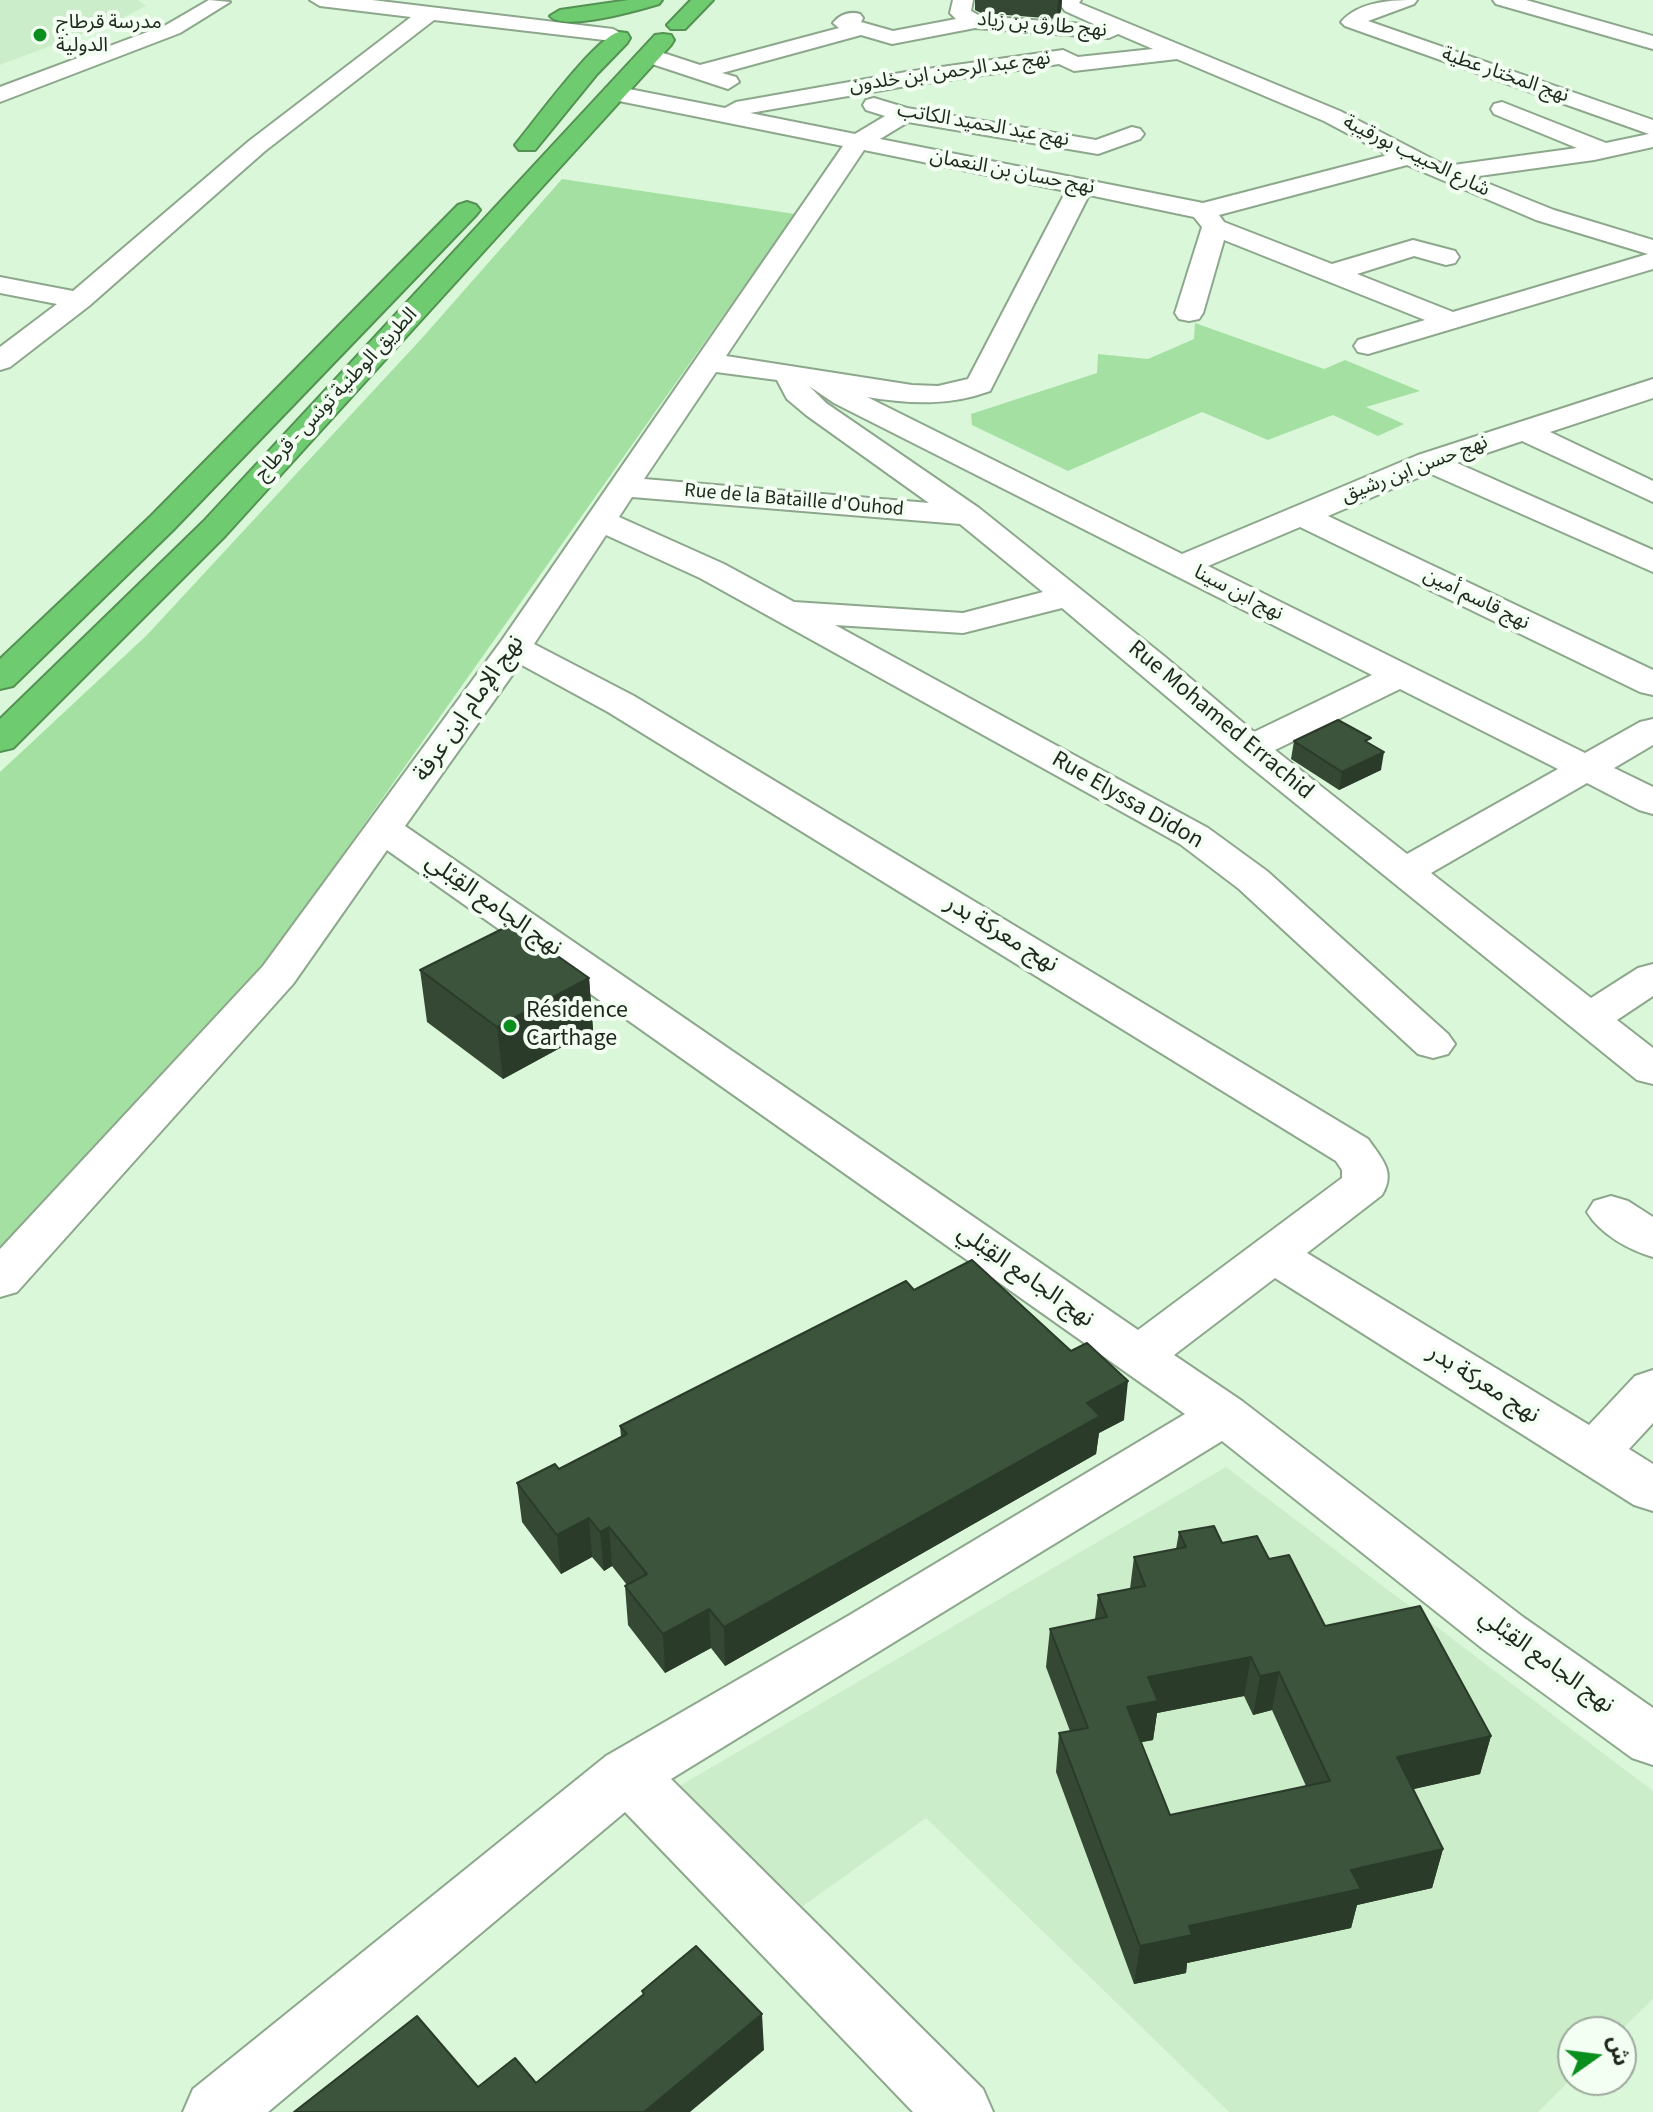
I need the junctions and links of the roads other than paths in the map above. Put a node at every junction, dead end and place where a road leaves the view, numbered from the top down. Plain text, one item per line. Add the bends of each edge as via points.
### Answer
1 (179, 0) edge
2 (195, 0) edge
3 (320, 0) edge
4 (652, 0) edge
5 (660, 0) edge
6 (703, 0) edge
7 (963, 0) edge
8 (1071, 0) edge
9 (1407, 0) edge
10 (1503, 0) edge
11 (231, 2) edge
12 (434, 4) edge
13 (560, 16) junction
14 (975, 22) junction
15 (538, 26) junction
16 (1028, 27) junction
17 (623, 29) junction
18 (1139, 34) junction
19 (663, 40) junction
20 (1653, 43) edge
21 (1183, 52) junction
22 (1075, 68) junction
23 (589, 69) junction
24 (699, 72) junction
25 (0, 83) edge
26 (835, 90) junction
27 (614, 93) junction
28 (0, 95) edge
29 (779, 100) junction
30 (1502, 109) dead end
31 (717, 113) junction
32 (904, 114) junction
33 (1653, 128) edge
34 (1132, 134) dead end
35 (1653, 140) edge
36 (857, 143) junction
37 (1605, 151) junction
38 (1408, 157) junction
39 (512, 162) dead end
40 (1441, 173) junction
41 (1187, 184) dead end
42 (490, 185) dead end
43 (1081, 186) junction
44 (1231, 204) junction
45 (1209, 219) junction
46 (1653, 248) edge
47 (1446, 257) dead end
48 (1653, 261) edge
49 (1332, 273) junction
50 (0, 285) edge
51 (79, 300) junction
52 (1189, 313) dead end
53 (1449, 320) junction
54 (1368, 346) dead end
55 (762, 347) junction
56 (0, 361) edge
57 (707, 362) junction
58 (825, 382) junction
59 (1653, 388) edge
60 (1522, 430) junction
61 (1429, 462) junction
62 (621, 487) junction
63 (1653, 493) edge
64 (968, 515) junction
65 (1300, 515) junction
66 (601, 521) junction
67 (1653, 562) edge
68 (1181, 566) junction
69 (1067, 596) junction
70 (784, 611) junction
71 (514, 647) junction
72 (1399, 676) junction
73 (0, 678) edge
74 (1653, 684) edge
75 (1653, 730) edge
76 (0, 740) edge
77 (1250, 748) junction
78 (1585, 769) junction
79 (1653, 802) edge
80 (384, 830) junction
81 (1406, 871) junction
82 (1653, 977) edge
83 (1590, 1018) junction
84 (1433, 1044) dead end
85 (1653, 1070) edge
86 (1611, 1212) dead end
87 (1653, 1240) edge
88 (1273, 1254) junction
89 (0, 1280) edge
90 (1138, 1356) junction
91 (1653, 1389) edge
92 (1224, 1415) junction
93 (1594, 1454) junction
94 (1653, 1490) edge
95 (1653, 1740) edge
96 (627, 1774) junction
97 (217, 2112) edge
98 (959, 2112) edge

1 - 25 street via 150,24
2 - 11 street
3 - 12 street
4 - 13 highway
5 - 17 highway
6 - 19 highway, الطريق الوطنية تونس - قرطاج
7 - 14 street, نهج طارق بن زياد via 960,13
8 - 18 street, شارع الحبيب بورقيبة via 1072,7
9 - 33 street, نهج المختار عطية via 1353,20
10 - 20 street
11 - 28 street
12 - 13 street
12 - 15 street
12 - 51 street via 257,146
13 - 17 street
14 - 16 street, نهج طارق بن زياد
14 - 24 street via 896,38 861,22
15 - 17 street
15 - 23 highway via 575,47
16 - 18 street, نهج طارق بن زياد
16 - 22 street
17 - 19 highway via 639,41
17 - 23 highway
18 - 21 street, شارع الحبيب بورقيبة
19 - 24 street
19 - 27 highway, الطريق الوطنية تونس - قرطاج
21 - 22 street, نهج عبد الرحمن ابن خلدون
21 - 38 street, شارع الحبيب بورقيبة via 1332,116
22 - 26 street, نهج عبد الرحمن ابن خلدون
23 - 39 highway
24 - 29 street
26 - 29 street, نهج عبد الرحمن ابن خلدون
26 - 32 street, نهج عبد الحميد الكاتب
27 - 31 street, نهج حسان بن النعمان
27 - 76 highway, الطريق الوطنية تونس - قرطاج via 214,529
29 - 31 street, نهج عبد الرحمن ابن خلدون
30 - 37 street
31 - 36 street, نهج حسان بن النعمان
32 - 34 street, نهج عبد الحميد الكاتب via 1098,147
32 - 36 street, نهج الإمام ابن عرفة
35 - 37 street
36 - 43 street, نهج حسان بن النعمان
36 - 55 street, نهج الإمام ابن عرفة
37 - 40 street
38 - 40 street, شارع الحبيب بورقيبة
38 - 44 street, نهج حسان بن النعمان
40 - 46 street, شارع الحبيب بورقيبة via 1545,215
41 - 44 street
42 - 73 highway, الطريق الوطنية تونس - قرطاج via 162,523
43 - 45 street, نهج حسان بن النعمان
43 - 58 street via 980,385 944,395
44 - 45 street, نهج حسان بن النعمان
45 - 49 street
45 - 52 street
47 - 49 street via 1413,248
48 - 53 street
49 - 53 street
50 - 51 street
51 - 56 street
53 - 54 street
55 - 57 street, نهج الإمام ابن عرفة
55 - 57 street
55 - 58 street
55 - 64 street, Rue Mohamed Errachid via 816,409
57 - 62 street, نهج الإمام ابن عرفة
58 - 68 street, نهج ابن سينا via 844,397
59 - 60 street, نهج حسن ابن رشيق
60 - 61 street, نهج حسن ابن رشيق
60 - 63 street
61 - 65 street, نهج حسن ابن رشيق
61 - 67 street
62 - 64 street, Rue de la Bataille d'Ouhod
62 - 66 street, نهج الإمام ابن عرفة
64 - 69 street, Rue Mohamed Errachid
65 - 68 street, نهج حسن ابن رشيق
65 - 74 street, نهج قاسم أمين
66 - 70 street, Rue Elyssa Didon via 712,571
66 - 71 street, نهج الإمام ابن عرفة
68 - 72 street, نهج ابن سينا
69 - 70 street, Rue Elyssa Didon via 963,623
69 - 77 street, Rue Mohamed Errachid
70 - 84 street, Rue Elyssa Didon via 1194,836 1253,880
71 - 80 street, نهج الإمام ابن عرفة
71 - 88 street, نهج معركة بدر via 621,704 1352,1150 1365,1169 1365,1184
72 - 77 street
72 - 78 street, نهج ابن سينا
75 - 78 street
77 - 81 street, Rue Mohamed Errachid
78 - 79 street, نهج ابن سينا
78 - 81 street
80 - 89 street, نهج الإمام ابن عرفة via 278,975
80 - 90 street, نهج الجامع القِبْلي
81 - 83 street, Rue Mohamed Errachid
82 - 83 street
83 - 85 street, Rue Mohamed Errachid
86 - 87 street
88 - 90 street, نهج معركة بدر
88 - 93 street, نهج معركة بدر
90 - 92 street, نهج الجامع القِبْلي
91 - 93 street
92 - 95 street, نهج الجامع القِبْلي via 1503,1633
92 - 96 street
93 - 94 street, نهج معركة بدر
96 - 97 street
96 - 98 street

